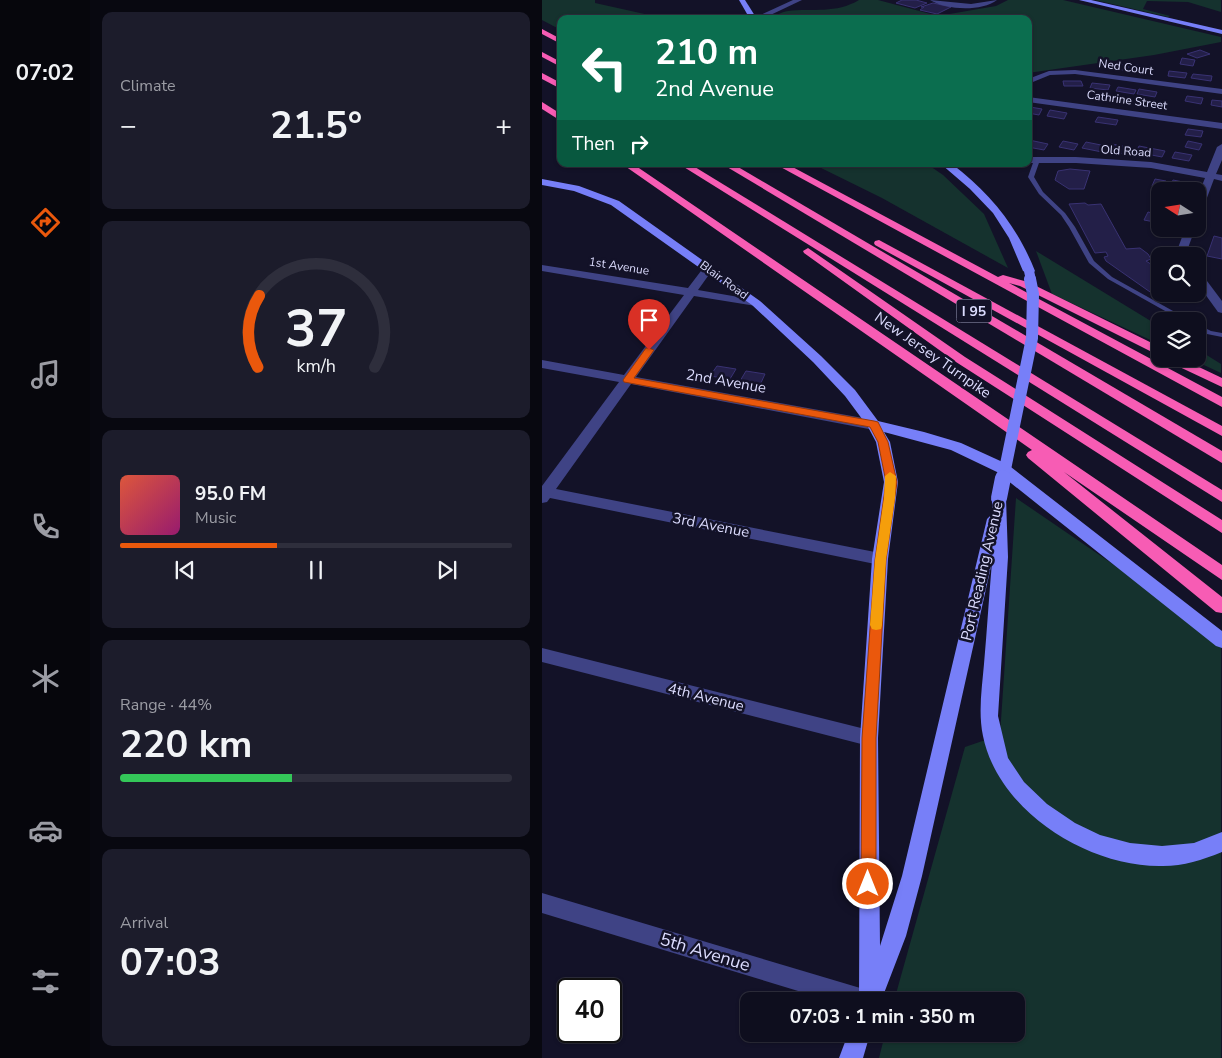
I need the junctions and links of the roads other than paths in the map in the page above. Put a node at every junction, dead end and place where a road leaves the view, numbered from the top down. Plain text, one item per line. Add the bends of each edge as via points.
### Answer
1 (742, 0) edge
2 (799, 0) edge
3 (934, 0) edge
4 (994, 0) edge
5 (1082, 0) edge
6 (752, 15) edge
7 (764, 15) edge
8 (542, 31) edge
9 (1222, 32) edge
10 (557, 40) edge
11 (542, 54) edge
12 (557, 63) edge
13 (542, 75) edge
14 (1032, 80) edge
15 (557, 84) edge
16 (1222, 92) edge
17 (1032, 99) edge
18 (542, 105) edge
19 (557, 115) edge
20 (1222, 126) edge
21 (1222, 148) edge
22 (1033, 160) edge
23 (631, 167) edge
24 (689, 167) edge
25 (732, 167) edge
26 (737, 167) edge
27 (786, 167) edge
28 (950, 167) edge
29 (1210, 176) junction
30 (1222, 178) edge
31 (544, 184) edge
32 (1206, 187) edge
33 (744, 201) junction
34 (542, 268) edge
35 (708, 269) junction
36 (979, 272) junction
37 (1206, 288) edge
38 (691, 292) junction
39 (756, 303) junction
40 (1222, 310) edge
41 (1172, 312) edge
42 (1206, 332) edge
43 (1222, 335) edge
44 (1151, 348) edge
45 (542, 364) edge
46 (1189, 367) edge
47 (930, 373) junction
48 (628, 380) junction
49 (1222, 383) edge
50 (1222, 403) edge
51 (874, 425) junction
52 (1222, 432) edge
53 (1222, 458) edge
54 (543, 493) edge
55 (1222, 497) edge
56 (999, 498) junction
57 (1222, 528) edge
58 (880, 560) junction
59 (1222, 574) edge
60 (1222, 607) edge
61 (1222, 641) edge
62 (542, 655) edge
63 (869, 738) junction
64 (1222, 842) edge
65 (542, 903) edge
66 (839, 992) edge
67 (869, 992) edge
68 (873, 992) edge
69 (856, 1042) edge
70 (851, 1058) edge

1 - 6 main road
2 - 7 street
3 - 4 street via 963,7
5 - 9 main road
8 - 10 highway
11 - 12 highway
13 - 15 highway
14 - 16 street, Ned Court via 1048,73 1074,72
17 - 20 street, Cathrine Street
18 - 19 highway
21 - 29 street
22 - 29 street, Old Road via 1151,166
22 - 41 lane via 1031,177 1041,193 1063,214 1091,262 1110,278
23 - 47 highway, New Jersey Turnpike
24 - 33 highway, New Jersey Turnpike / I 95
25 - 53 highway, I 95
26 - 52 highway
27 - 36 highway, I 95
28 - 56 main road, Port Reading Avenue, bridge via 995,207 1020,246 1033,294 1032,338
29 - 30 street, Old Road
29 - 32 street
31 - 35 main road, Blair Road via 590,192 615,203
33 - 55 highway, New Jersey Turnpike / I 95
33 - 57 highway via 898,317
34 - 38 street, 1st Avenue
35 - 38 street
35 - 39 main road, Blair Road
36 - 44 highway via 1024,284
36 - 50 highway, I 95
37 - 40 street
38 - 39 street, 1st Avenue
38 - 48 street
39 - 51 main road, Blair Road via 832,373
42 - 43 lane
45 - 48 street, 2nd Avenue
46 - 49 highway
47 - 59 highway, New Jersey Turnpike
47 - 60 highway
48 - 51 street, 2nd Avenue
48 - 54 street
51 - 58 main road via 883,442 891,482
51 - 61 main road via 946,442 995,464
54 - 58 street, 3rd Avenue
56 - 64 main road via 1000,557 989,716 992,740 1002,765 1019,790 1042,812 1069,831 1097,844 1157,856 1186,854
56 - 68 main road, Port Reading Avenue via 912,876 895,936
58 - 63 main road
62 - 63 street, 4th Avenue
63 - 67 main road
65 - 66 street, 5th Avenue
69 - 70 main road

